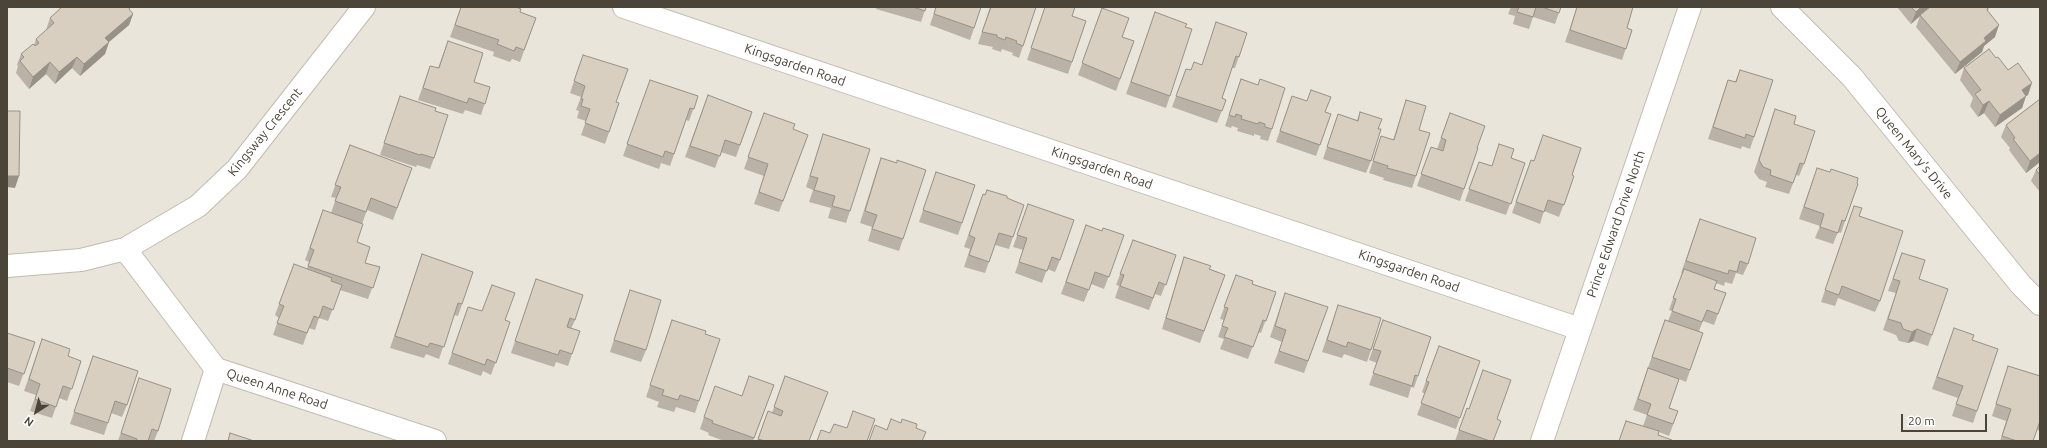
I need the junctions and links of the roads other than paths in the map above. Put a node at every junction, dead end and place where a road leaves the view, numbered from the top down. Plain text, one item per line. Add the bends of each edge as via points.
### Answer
1 (364, 7) edge
2 (624, 7) edge
3 (1690, 7) edge
4 (1782, 7) edge
5 (125, 250) junction
6 (7, 266) edge
7 (2040, 304) edge
8 (1580, 329) junction
9 (216, 369) junction
10 (193, 441) edge
11 (435, 441) edge
12 (1542, 441) edge

1 - 5 street, Kingsway Crescent via 237,169 198,206
2 - 8 street, Kingsgarden Road
3 - 8 street, Prince Edward Drive North
4 - 7 street, Queen Mary's Drive via 1852,77 2021,285
5 - 6 street, Kingsway Crescent via 81,260
5 - 9 street, Queen Anne Road
8 - 12 street, Prince Edward Drive North
9 - 10 street
9 - 11 street, Queen Anne Road

